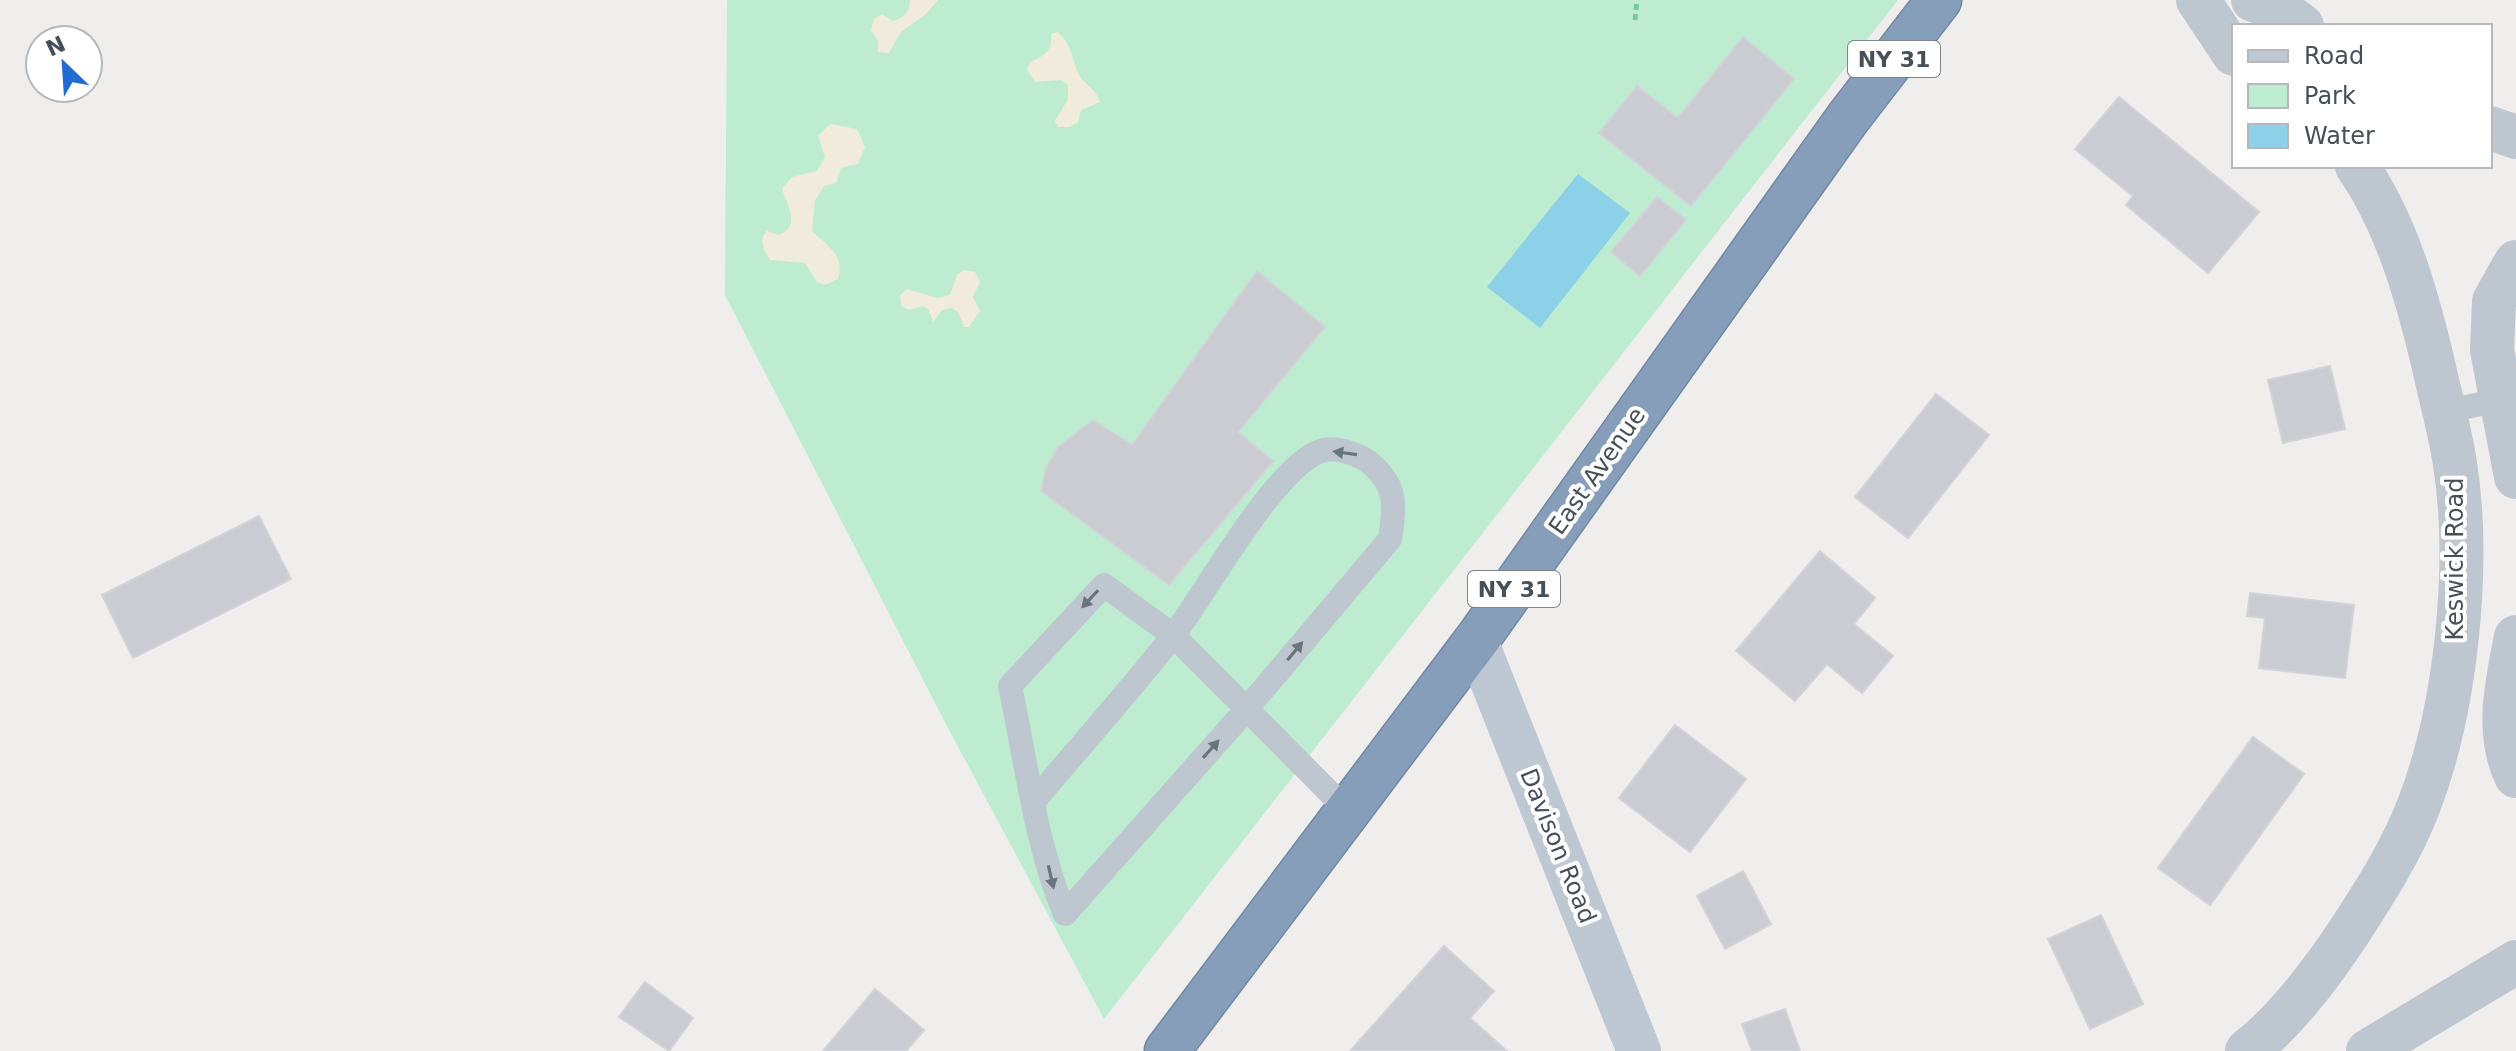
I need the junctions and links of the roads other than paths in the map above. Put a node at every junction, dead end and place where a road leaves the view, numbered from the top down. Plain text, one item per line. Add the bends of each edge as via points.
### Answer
1 (1939, 0) edge
2 (2198, 0) edge
3 (2253, 0) edge
4 (2299, 24) edge
5 (2232, 51) edge
6 (2492, 129) edge
7 (2516, 137) edge
8 (2358, 168) edge
9 (2516, 262) edge
10 (2504, 399) junction
11 (2443, 412) junction
12 (2516, 477) edge
13 (1174, 636) junction
14 (2516, 637) edge
15 (1476, 641) junction
16 (1245, 711) junction
17 (2516, 776) edge
18 (1035, 800) junction
19 (1348, 811) junction
20 (2516, 962) edge
21 (1167, 1051) edge
22 (1639, 1051) edge
23 (2247, 1051) edge
24 (2368, 1051) edge

1 - 15 highway, East Avenue / NY 31 via 1848,118
2 - 5 street
3 - 4 street via 2280,9
6 - 7 street
8 - 11 street, Keswick Road via 2389,225 2419,303
9 - 10 street via 2494,301 2492,350
10 - 11 lane
10 - 12 street
11 - 23 street, Keswick Road via 2455,466 2459,603 2444,724 2423,792 2379,886 2327,964
13 - 16 lane
16 -> 13 lane via 1390,539 1396,503 1383,474 1360,455 1325,450 1300,464 1258,511
13 - 18 lane
13 -> 18 lane via 1104,585 1010,686
14 - 17 street via 2505,697 2506,742
15 - 19 highway, East Avenue / NY 31
15 - 22 street, Davison Road
18 -> 16 lane via 1054,888 1065,914
16 - 19 lane
19 - 21 highway, East Avenue / NY 31
20 - 24 street

